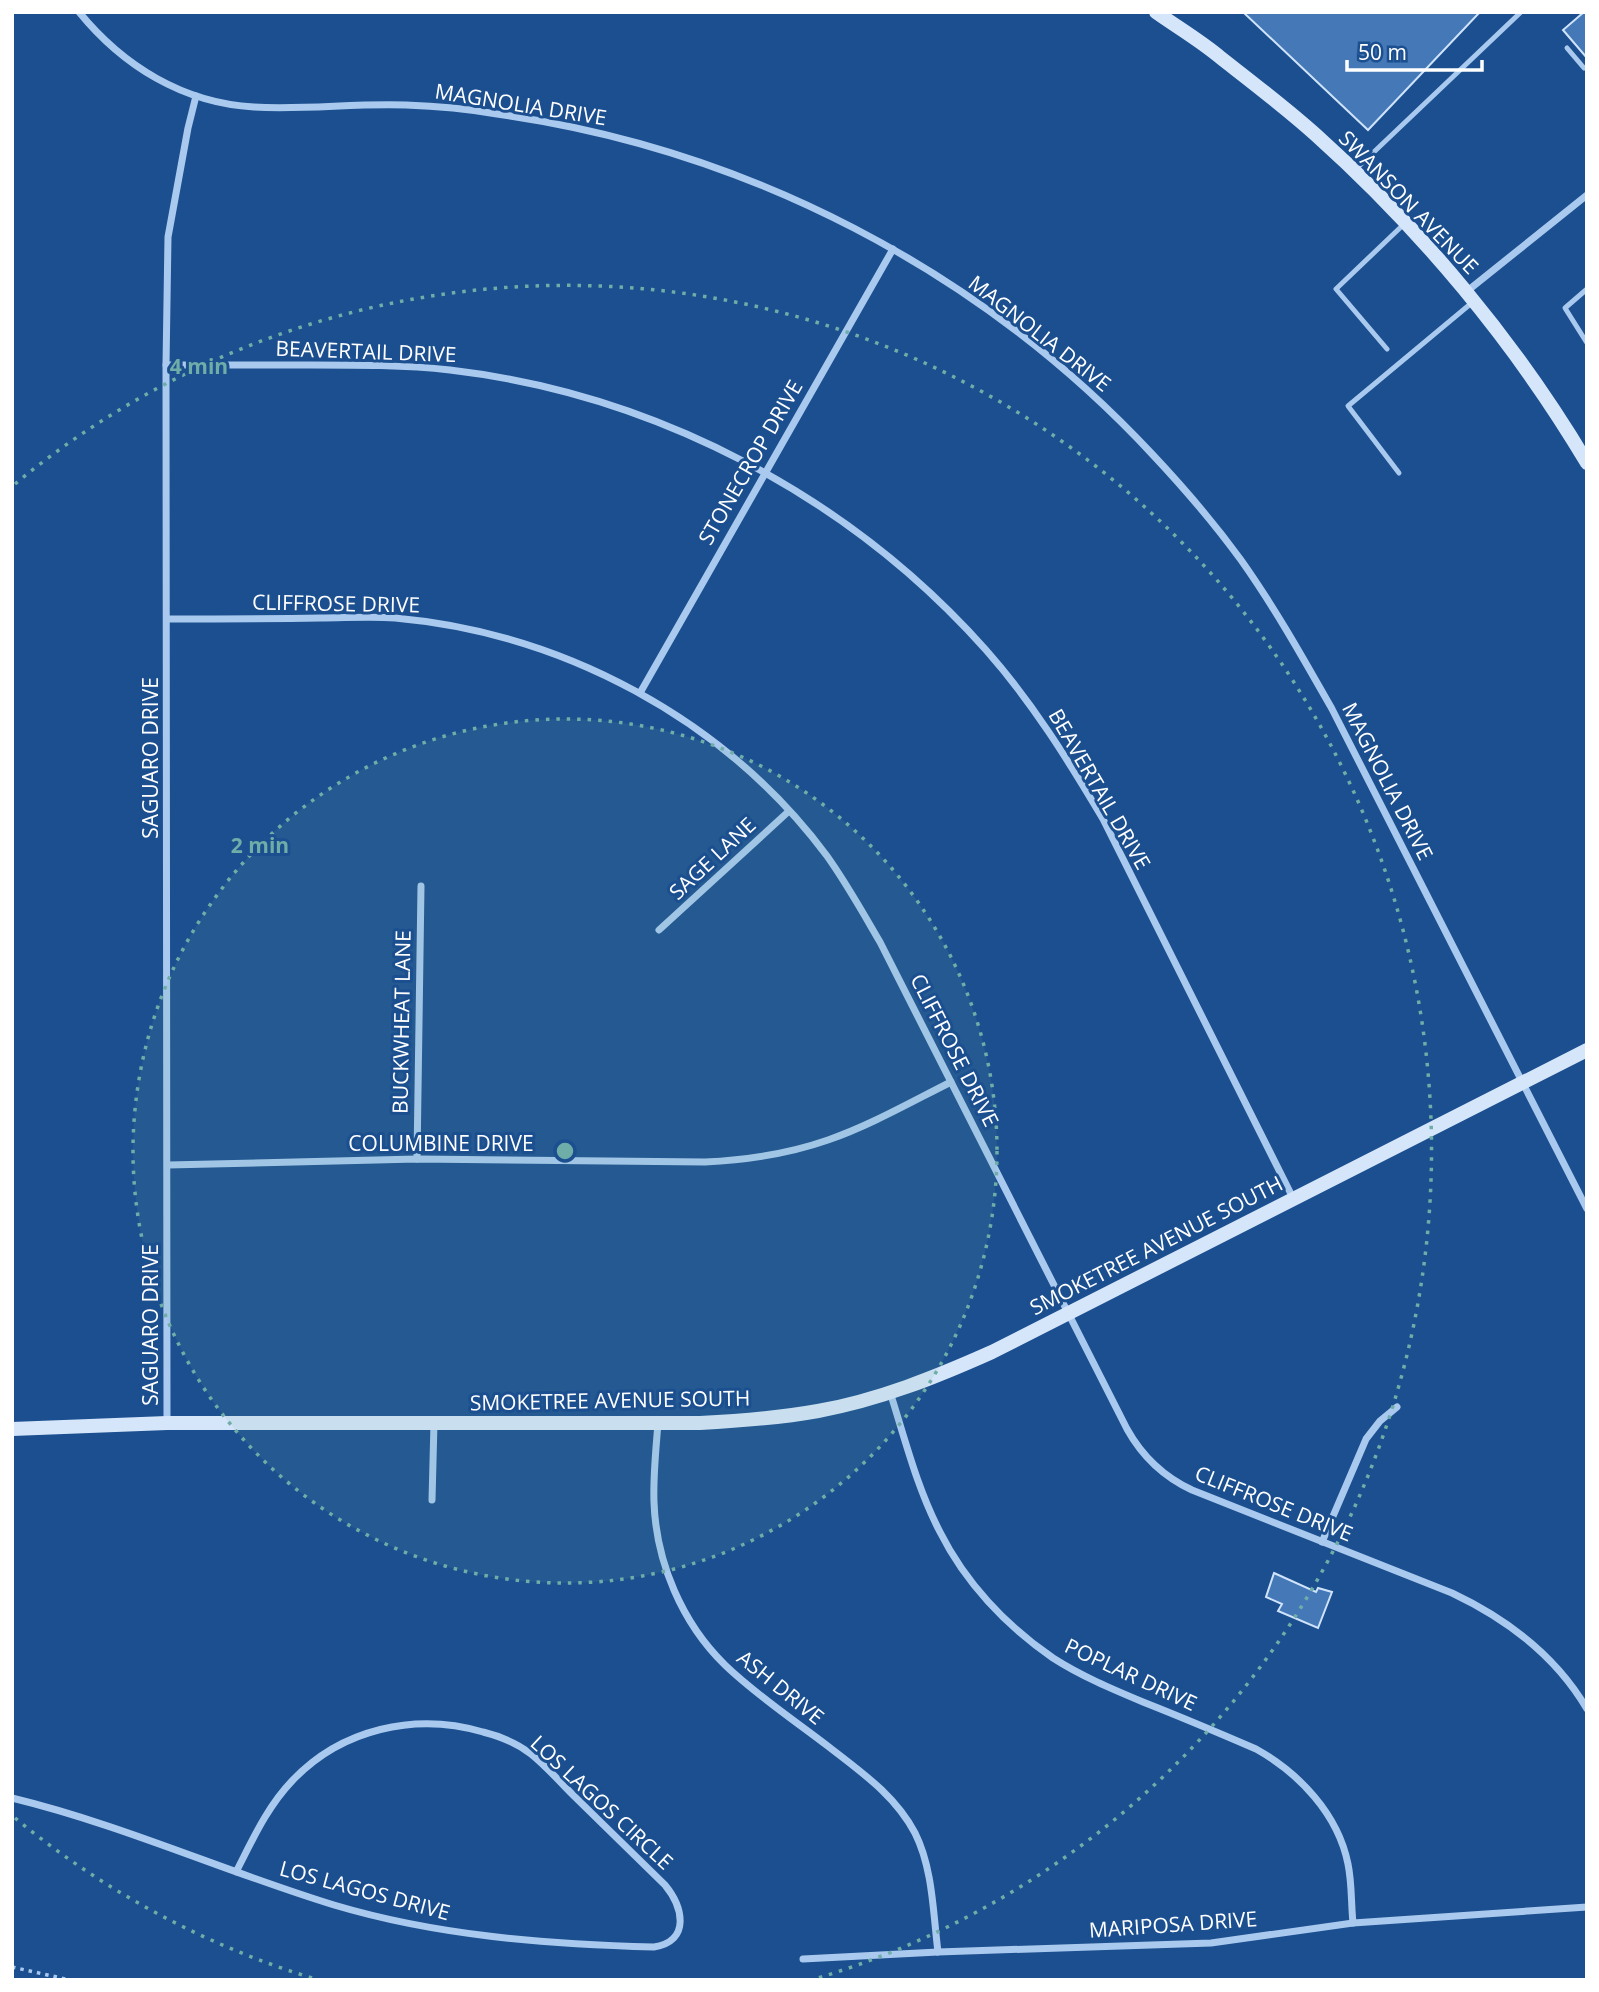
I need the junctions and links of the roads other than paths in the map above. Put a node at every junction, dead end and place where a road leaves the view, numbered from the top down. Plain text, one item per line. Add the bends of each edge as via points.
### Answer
1 (79, 12) edge
2 (1521, 12) edge
3 (1166, 15) edge
4 (1567, 48) dead end
5 (1584, 68) dead end
6 (196, 96) junction
7 (1354, 172) junction
8 (1587, 195) edge
9 (1405, 223) junction
10 (893, 249) junction
11 (1587, 289) edge
12 (1470, 297) junction
13 (1587, 343) edge
14 (1387, 349) dead end
15 (166, 365) junction
16 (1587, 463) edge
17 (764, 472) junction
18 (1399, 472) dead end
19 (167, 619) junction
20 (640, 693) junction
21 (789, 811) junction
22 (421, 886) dead end
23 (659, 930) dead end
24 (1587, 1050) edge
25 (951, 1082) junction
26 (1522, 1083) junction
27 (417, 1158) junction
28 (168, 1165) junction
29 (1293, 1198) junction
30 (1587, 1209) edge
31 (1068, 1313) junction
32 (890, 1392) junction
33 (1397, 1407) dead end
34 (167, 1423) junction
35 (434, 1423) junction
36 (658, 1423) junction
37 (12, 1429) edge
38 (432, 1500) dead end
39 (1322, 1542) junction
40 (1587, 1709) edge
41 (12, 1798) edge
42 (236, 1872) junction
43 (1587, 1907) edge
44 (1353, 1923) junction
45 (676, 1936) joint
46 (938, 1952) junction
47 (803, 1959) dead end

1 - 6 street, MAGNOLIA DRIVE via 104,41 136,67
2 - 7 lane
3 - 7 street, SWANSON AVENUE via 1316,135
4 - 5 lane
6 - 10 street, MAGNOLIA DRIVE via 250,107 408,105 584,129 754,181
6 - 15 street, SAGUARO DRIVE via 168,237
7 - 9 street, SWANSON AVENUE
8 - 12 street
9 - 12 street, SWANSON AVENUE
9 - 14 lane via 1336,289
10 - 17 street, STONECROP DRIVE
10 - 26 street, MAGNOLIA DRIVE via 987,309 1058,363 1184,488 1239,558 1289,632 1332,709
11 - 13 lane via 1564,308
12 - 16 street, SWANSON AVENUE via 1560,418
12 - 18 lane via 1348,405
15 - 17 street, BEAVERTAIL DRIVE via 382,365 518,381 650,419
15 - 19 street, SAGUARO DRIVE
17 - 20 street, STONECROP DRIVE
17 - 29 street, BEAVERTAIL DRIVE via 887,555 986,650 1030,704 1103,819
19 - 20 street, CLIFFROSE DRIVE via 392,618 442,624 541,649
19 - 28 street, SAGUARO DRIVE
20 - 21 street, CLIFFROSE DRIVE via 719,746
21 - 23 street, SAGE LANE
21 - 25 street, CLIFFROSE DRIVE via 855,897
22 - 27 street, BUCKWHEAT LANE
24 - 26 street, SMOKETREE AVENUE SOUTH
25 - 27 street, COLUMBINE DRIVE via 858,1129 768,1156 705,1161
25 - 31 street, CLIFFROSE DRIVE
26 - 29 street, SMOKETREE AVENUE SOUTH
26 - 30 street, MAGNOLIA DRIVE
27 - 28 street, COLUMBINE DRIVE
28 - 34 street, SAGUARO DRIVE
29 - 31 street, SMOKETREE AVENUE SOUTH
31 - 32 street, SMOKETREE AVENUE SOUTH via 992,1352
31 - 39 street, CLIFFROSE DRIVE via 1132,1439 1154,1465 1192,1490
32 - 36 street, SMOKETREE AVENUE SOUTH via 761,1419
32 - 44 street, POPLAR DRIVE via 940,1533 989,1603 1031,1642 1078,1673 1256,1749 1294,1775 1323,1809 1344,1850
33 - 39 street via 1366,1439
34 - 35 street, SMOKETREE AVENUE SOUTH
34 - 37 street, SMOKETREE AVENUE SOUTH
35 - 36 street, SMOKETREE AVENUE SOUTH
35 - 38 street
36 - 46 street, ASH DRIVE via 656,1521 667,1570 687,1615 729,1669 873,1782 901,1810 928,1870
39 - 40 street, CLIFFROSE DRIVE via 1452,1593 1496,1616 1545,1656
41 - 42 street, LOS LAGOS DRIVE via 111,1827
42 - 45 street, LOS LAGOS DRIVE via 337,1905 462,1933 556,1944 652,1947
42 - 45 street, LOS LAGOS CIRCLE via 282,1792 331,1750 391,1727 456,1725 503,1738 531,1754 668,1888 680,1916
43 - 44 street, MARIPOSA DRIVE
44 - 46 street, MARIPOSA DRIVE via 1211,1943
46 - 47 street, MARIPOSA DRIVE

